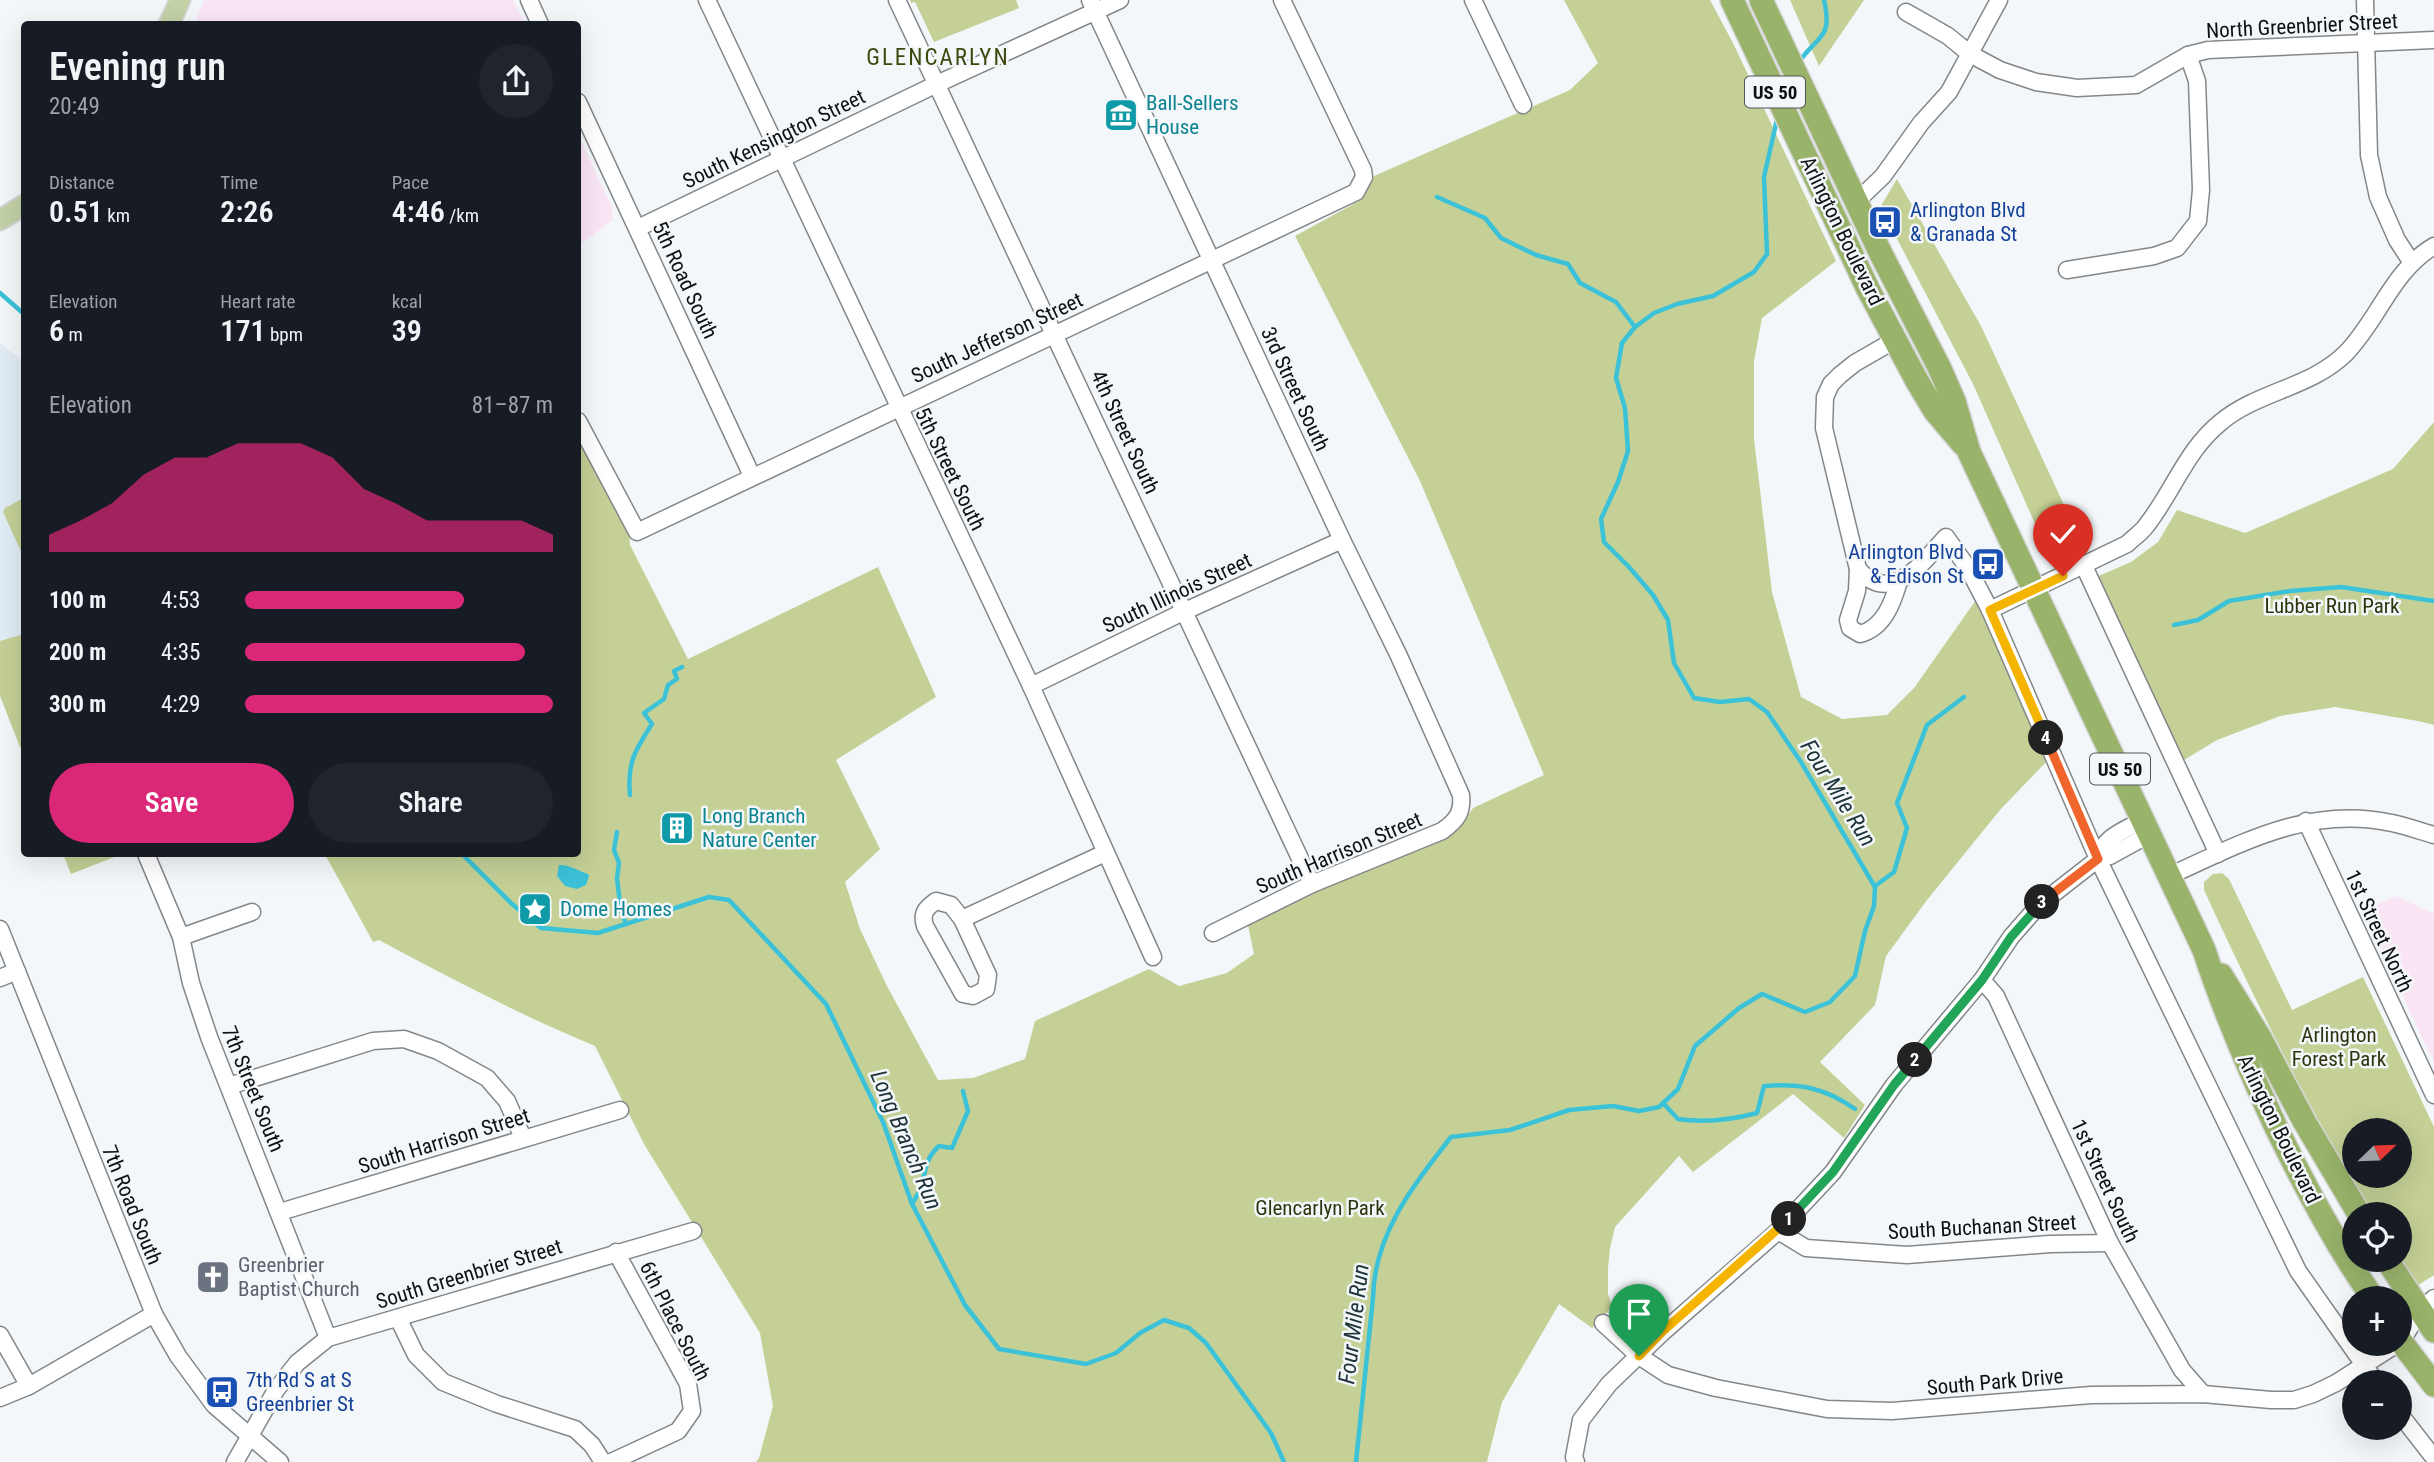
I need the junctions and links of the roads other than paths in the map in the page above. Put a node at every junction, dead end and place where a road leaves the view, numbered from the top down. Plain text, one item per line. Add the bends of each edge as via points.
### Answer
1 (180, 0) edge
2 (528, 0) edge
3 (707, 0) edge
4 (897, 0) edge
5 (1120, 0) edge
6 (1283, 0) edge
7 (1473, 0) edge
8 (1732, 0) edge
9 (1761, 0) edge
10 (1999, 0) edge
11 (2365, 0) edge
12 (1093, 5) edge
13 (1906, 12) dead end
14 (170, 21) edge
15 (538, 21) edge
16 (2434, 40) edge
17 (2365, 42) junction
18 (1970, 54) junction
19 (2188, 55) junction
20 (937, 85) junction
21 (1523, 104) dead end
22 (581, 108) edge
23 (781, 160) junction
24 (1856, 202) junction
25 (21, 207) edge
26 (0, 220) edge
27 (638, 228) junction
28 (2434, 246) edge
29 (1213, 260) junction
30 (2412, 263) junction
31 (2067, 270) dead end
32 (1055, 334) junction
33 (1895, 340) junction
34 (898, 408) junction
35 (581, 427) edge
36 (1969, 452) junction
37 (752, 476) junction
38 (1342, 540) junction
39 (2084, 566) junction
40 (1858, 569) junction
41 (1899, 581) junction
42 (2035, 588) junction
43 (1990, 610) junction
44 (1185, 611) junction
45 (1031, 686) junction
46 (1461, 795) joint
47 (2306, 821) junction
48 (2147, 827) junction
49 (2434, 835) edge
50 (1105, 853) junction
51 (2217, 854) junction
52 (147, 857) edge
53 (2098, 859) junction
54 (2169, 876) junction
55 (1312, 884) junction
56 (253, 912) dead end
57 (962, 919) junction
58 (0, 929) edge
59 (1213, 933) dead end
60 (181, 937) junction
61 (2204, 950) junction
62 (1153, 957) dead end
63 (17, 971) junction
64 (0, 978) edge
65 (1982, 980) junction
66 (229, 1086) junction
67 (2434, 1095) edge
68 (620, 1110) dead end
69 (523, 1138) junction
70 (2352, 1202) edge
71 (280, 1212) junction
72 (693, 1231) dead end
73 (1777, 1231) junction
74 (2110, 1243) junction
75 (616, 1252) junction
76 (2398, 1272) edge
77 (2365, 1286) edge
78 (2427, 1304) edge
79 (154, 1314) junction
80 (398, 1318) junction
81 (1604, 1323) dead end
82 (2412, 1324) edge
83 (2434, 1331) edge
84 (0, 1335) edge
85 (328, 1338) junction
86 (2412, 1338) edge
87 (1639, 1356) junction
88 (2379, 1356) edge
89 (2410, 1356) edge
90 (2365, 1366) junction
91 (2368, 1370) edge
92 (2434, 1385) edge
93 (29, 1386) junction
94 (2203, 1394) junction
95 (0, 1398) edge
96 (2412, 1430) edge
97 (249, 1436) junction
98 (2434, 1458) edge
99 (235, 1462) edge
100 (281, 1462) edge
101 (603, 1462) edge
102 (611, 1462) edge
103 (1576, 1462) edge

1 - 14 main road
2 - 15 street
3 - 23 street, 5th Street South
4 - 20 street, 4th Street South
5 - 12 street, South Kensington Street
6 - 29 street, South Jefferson Street via 1364,174 1356,192
7 - 21 street
8 - 33 highway, Arlington Boulevard / US 50
9 - 24 highway, Arlington Boulevard / US 50
10 - 18 street
11 - 17 street
12 - 20 street, South Kensington Street
12 - 29 street, 3rd Street South
13 - 18 street, North Greenbrier Street
16 - 17 street, North Greenbrier Street
17 - 19 street, North Greenbrier Street via 2208,50
17 - 30 street via 2369,155 2378,197
18 - 19 street, North Greenbrier Street via 2036,82 2077,88 2136,85
18 - 24 street via 1949,92 1883,176
19 - 31 street via 2197,81 2202,190 2198,220 2177,248
20 - 23 street, South Kensington Street
20 - 32 street, 4th Street South
22 - 27 street, 5th Road South
23 - 27 street, South Kensington Street
23 - 34 street, 5th Street South
24 - 36 highway, Arlington Boulevard / US 50 via 1954,401
25 - 26 main road
27 - 37 street, 5th Road South
28 - 30 street
29 - 32 street, South Jefferson Street
29 - 38 street, 3rd Street South
30 - 39 street via 2332,366 2223,420 2196,447 2145,528 2127,544
32 - 34 street, South Jefferson Street
32 - 44 street, 4th Street South
33 - 36 highway, Arlington Boulevard / US 50 via 1935,411
33 - 40 street via 1840,375 1825,397 1824,428
34 - 37 street, South Jefferson Street
34 - 45 street, 5th Street South
35 - 37 street, South Jefferson Street via 637,532
36 - 42 highway, Arlington Boulevard / US 50
38 - 44 street, South Illinois Street
38 - 46 street, 3rd Street South
39 - 42 street
39 - 51 street
40 - 41 street via 1865,578 1882,585
40 - 41 street via 1848,620 1850,628 1860,634 1870,632 1892,606
41 - 43 street via 1945,537
42 - 43 street
42 - 48 highway, Arlington Boulevard / US 50
43 - 53 street
44 - 45 street, South Illinois Street
44 - 55 street, 4th Street South
45 - 50 street, 5th Street South
46 - 55 street, South Harrison Street via 1459,814 1442,831
47 - 49 street via 2391,822
47 - 51 street
47 - 67 street, 1st Street North
48 - 53 street via 2110,856
48 - 54 highway, Arlington Boulevard / US 50
50 - 57 street
50 - 62 street, 5th Street South
51 - 54 street
52 - 60 street, 7th Street South
53 - 65 street via 2039,905
53 - 90 street via 2298,1271
54 - 61 highway, Arlington Boulevard / US 50
55 - 59 street, South Harrison Street
56 - 60 street
57 - 57 street via 988,975 986,989 973,996 963,994 923,917 936,901 951,905
58 - 63 street, 7th Road South
60 - 66 street, 7th Street South via 191,984
61 - 70 highway, Arlington Boulevard / US 50
61 - 77 highway, Arlington Boulevard / US 50 via 2241,1053 2287,1149
63 - 64 street
63 - 79 street, 7th Road South
65 - 73 street via 1894,1085 1833,1172
65 - 74 street, 1st Street South via 1996,996
66 - 69 street via 373,1041 404,1039 487,1077 507,1101
66 - 71 street, 7th Street South
68 - 69 street, South Harrison Street
69 - 71 street, South Harrison Street
71 - 85 street, 7th Street South
72 - 75 street, South Greenbrier Street
73 - 74 street, South Buchanan Street via 1806,1248 1908,1255
73 - 87 street
74 - 94 street, 1st Street South via 2182,1370
75 - 80 street, South Greenbrier Street
75 - 102 street, 6th Place South via 688,1384 692,1411 678,1431
76 - 78 highway
78 - 82 street
78 - 83 highway
79 - 93 street
79 - 97 street, 7th Road South via 214,1405
80 - 85 street, South Greenbrier Street
80 - 101 street via 416,1355 443,1382 575,1429
81 - 87 street, South Park Drive
83 - 86 street
84 - 93 street
85 - 97 street, South Greenbrier Street via 297,1363
87 - 94 street, South Park Drive via 1668,1375 1827,1409 1892,1412 2091,1395
87 - 103 street via 1581,1420
88 - 90 street, South Park Drive
89 - 92 highway
90 - 91 street
90 - 94 street, South Park Drive via 2294,1400
93 - 95 street
96 - 98 street
97 - 99 street, South Greenbrier Street
97 - 100 street, 7th Road South

